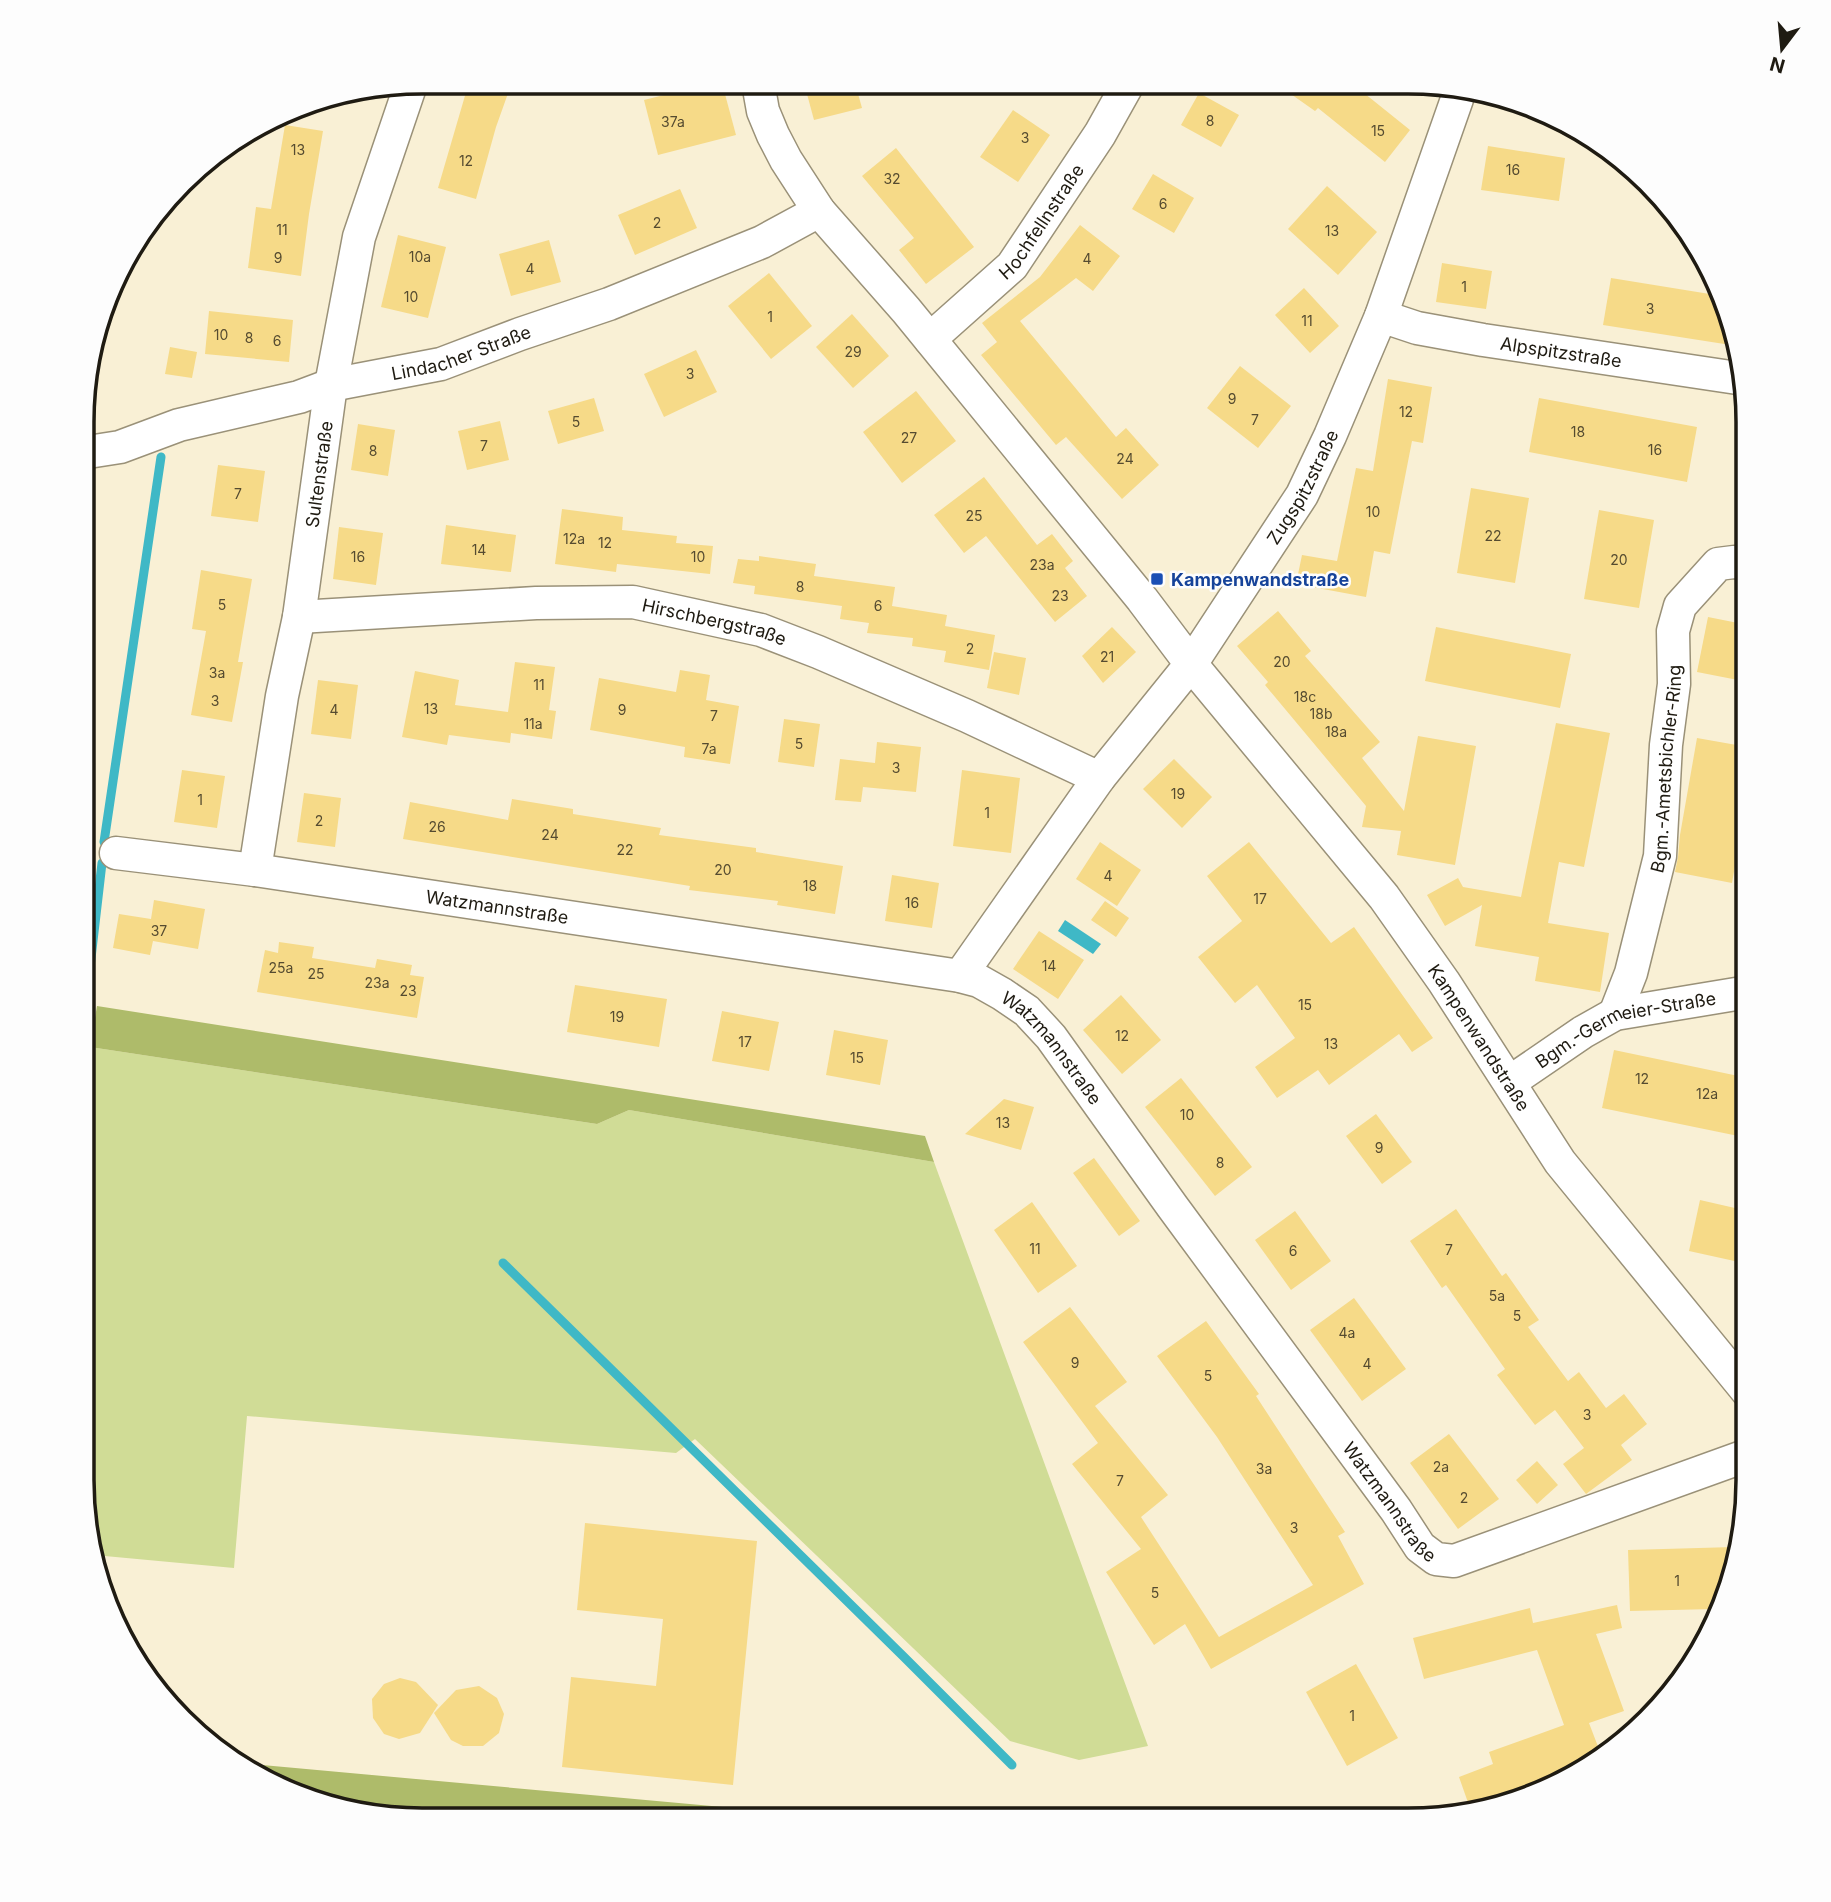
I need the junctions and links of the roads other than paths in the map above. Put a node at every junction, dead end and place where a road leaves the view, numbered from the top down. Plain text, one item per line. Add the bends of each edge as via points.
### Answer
1 (760, 94) edge
2 (1122, 94) edge
3 (407, 95) edge
4 (1457, 98) edge
5 (820, 211) junction
6 (1381, 316) junction
7 (930, 339) junction
8 (1734, 377) edge
9 (331, 384) junction
10 (94, 451) edge
11 (1736, 562) edge
12 (299, 617) junction
13 (1191, 664) junction
14 (1100, 778) junction
15 (116, 853) dead end
16 (255, 870) junction
17 (960, 976) junction
18 (1736, 994) edge
19 (1615, 1014) junction
20 (1510, 1082) junction
21 (1736, 1377) edge
22 (1736, 1459) edge

1 - 5 street, Kampenwandstraße via 772,135
2 - 7 street, Hochfellnstraße via 1012,266
3 - 9 street, Sultenstraße via 359,237
4 - 6 street, Zugspitzstraße
5 - 7 street, Kampenwandstraße
5 - 9 street, Lindacher Straße via 761,242 610,304 442,364
6 - 8 street, Alpspitzstraße via 1470,338
6 - 13 street, Zugspitzstraße via 1302,495
7 - 13 street, Kampenwandstraße
9 - 10 street, Lindacher Straße via 299,397 179,425 120,447
9 - 12 street, Sultenstraße
11 - 19 street, Bgm.-Ametsbichler-Ring via 1718,564 1680,606 1673,631 1674,684 1660,856 1631,973
12 - 14 street, Hirschbergstraße via 633,601 761,630 807,647
12 - 16 street, Sultenstraße
13 - 14 street, Zugspitzstraße
13 - 20 street, Kampenwandstraße via 1384,897
14 - 17 street, Zugspitzstraße
15 - 16 street, Watzmannstraße
16 - 17 street, Watzmannstraße
17 - 22 street, Watzmannstraße via 1002,994 1027,1011 1051,1037 1420,1547 1436,1559 1454,1561
18 - 19 street, Bgm.-Germeier-Straße
19 - 20 street, Bgm.-Germeier-Straße
20 - 21 street, Kampenwandstraße via 1560,1162

